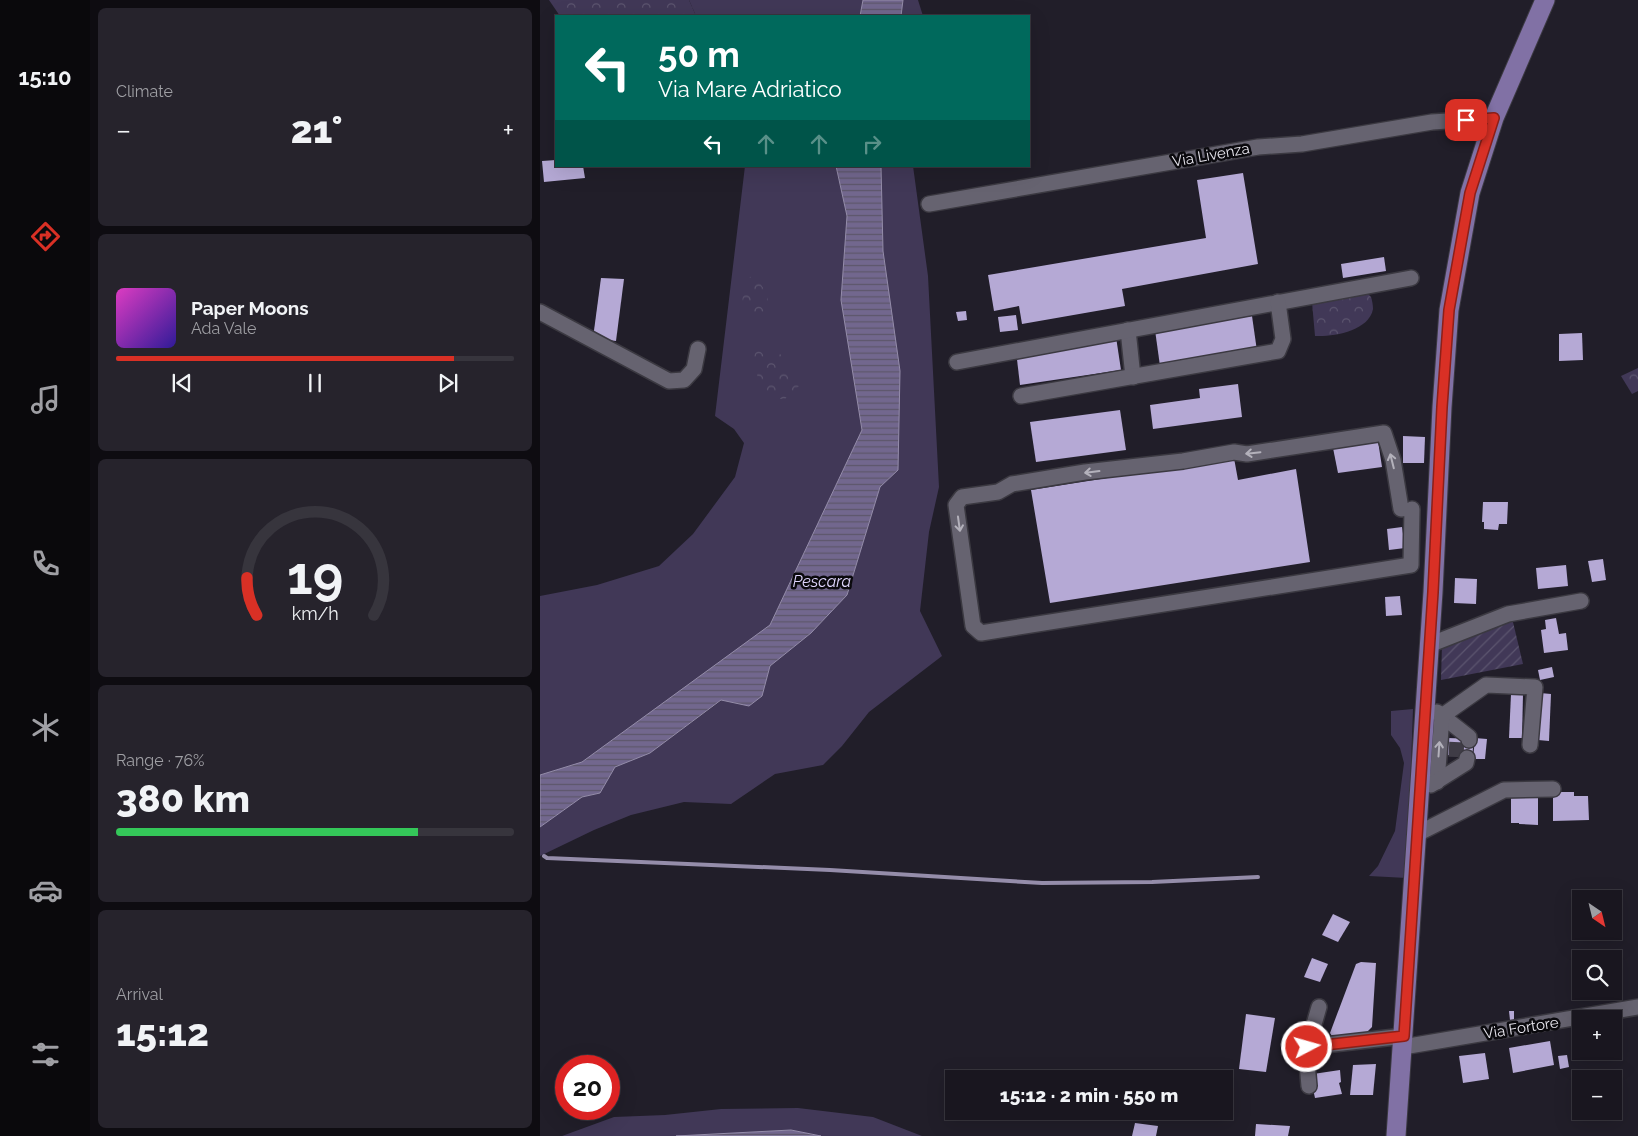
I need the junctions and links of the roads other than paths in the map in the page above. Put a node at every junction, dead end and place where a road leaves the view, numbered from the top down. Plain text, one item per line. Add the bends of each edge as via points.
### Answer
1 (1545, 0) edge
2 (1494, 118) junction
3 (929, 204) dead end
4 (1411, 278) dead end
5 (1278, 302) junction
6 (540, 312) edge
7 (1128, 330) junction
8 (698, 350) dead end
9 (957, 362) dead end
10 (1133, 377) junction
11 (1022, 396) dead end
12 (1421, 509) junction
13 (1423, 559) junction
14 (1581, 601) dead end
15 (1430, 645) junction
16 (1425, 704) junction
17 (1442, 716) junction
18 (1461, 735) dead end
19 (1530, 745) dead end
20 (1459, 762) tunnel mouth
21 (1437, 782) junction
22 (1553, 789) dead end
23 (1419, 793) junction
24 (1417, 834) junction
25 (1638, 1006) edge
26 (1319, 1007) dead end
27 (1404, 1041) junction
28 (1307, 1047) junction
29 (1309, 1086) dead end
30 (1396, 1136) edge

1 - 2 main road
2 - 3 street, Via Livenza via 1432,122 1302,144 1258,147
2 - 12 main road via 1470,193 1449,310 1440,466 1428,483
4 - 5 street
5 - 7 street
5 - 10 street via 1283,339 1278,351
6 - 8 street via 669,381 684,380 694,369
7 - 9 street
7 - 10 street
10 - 11 street
12 - 13 main road
12 -> 13 street via 1392,460 1384,433 1012,484 998,492 962,497 956,505 973,626 981,633
13 - 15 main road via 1433,592
14 - 15 street via 1508,614
15 - 16 main road
16 - 17 street
16 - 23 main road
17 - 18 street
17 - 19 street via 1486,685 1534,687
21 -> 17 street
20 - 21 street
21 - 23 street
22 - 24 street via 1504,790
23 - 24 main road
24 - 27 main road
25 - 27 street, Via Fortore
26 - 28 street
27 - 28 street, Via Fortore
27 - 30 main road
28 - 29 street

